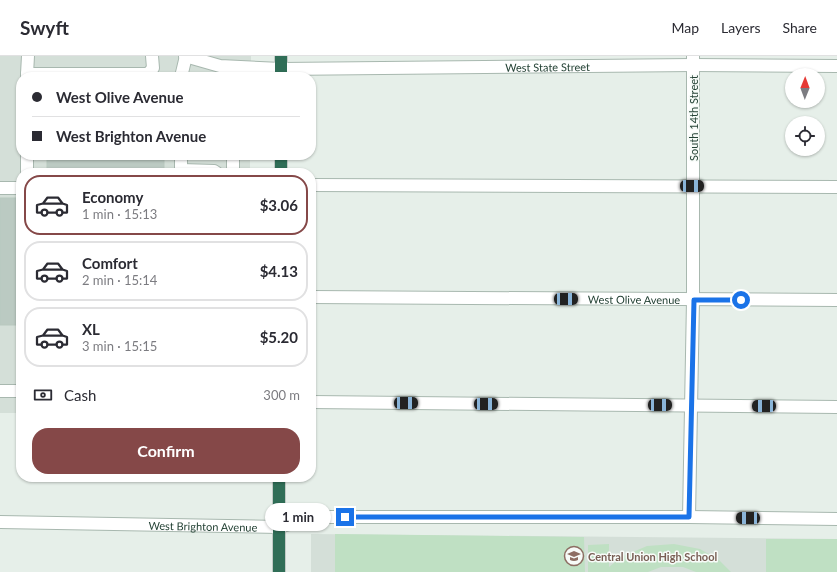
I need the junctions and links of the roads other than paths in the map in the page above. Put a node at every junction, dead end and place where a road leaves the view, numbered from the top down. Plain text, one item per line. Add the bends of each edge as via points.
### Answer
1 (28, 56) edge
2 (152, 56) edge
3 (186, 56) edge
4 (281, 56) edge
5 (693, 60) edge
6 (366, 62) edge
7 (837, 66) edge
8 (27, 72) edge
9 (150, 72) edge
10 (183, 72) edge
11 (272, 72) edge
12 (281, 72) edge
13 (289, 72) edge
14 (316, 185) edge
15 (692, 186) junction
16 (837, 187) edge
17 (0, 188) edge
18 (16, 188) edge
19 (316, 297) edge
20 (694, 300) junction
21 (837, 300) edge
22 (0, 391) edge
23 (16, 391) edge
24 (316, 402) edge
25 (692, 405) junction
26 (837, 407) edge
27 (280, 482) edge
28 (689, 517) junction
29 (837, 519) edge
30 (0, 522) edge
31 (279, 527) junction
32 (279, 572) edge

1 - 8 street
2 - 9 street via 153,68
3 - 10 street
3 - 11 street, West State Street via 220,66
4 - 12 highway
5 - 6 street, West State Street
5 - 7 street, West State Street
5 - 15 street, South 14th Street
6 - 13 street, West State Street
14 - 15 street
15 - 16 street
15 - 20 street, South 14th Street
17 - 18 street
19 - 20 street, West Olive Avenue
20 - 21 street, West Olive Avenue
20 - 25 street, South 14th Street
22 - 23 street
24 - 25 street
25 - 26 street
25 - 28 street, South 14th Street
27 - 31 highway
28 - 29 street, West Brighton Avenue
28 - 31 street, West Brighton Avenue via 314,517
30 - 31 street, West Brighton Avenue
31 - 32 highway

